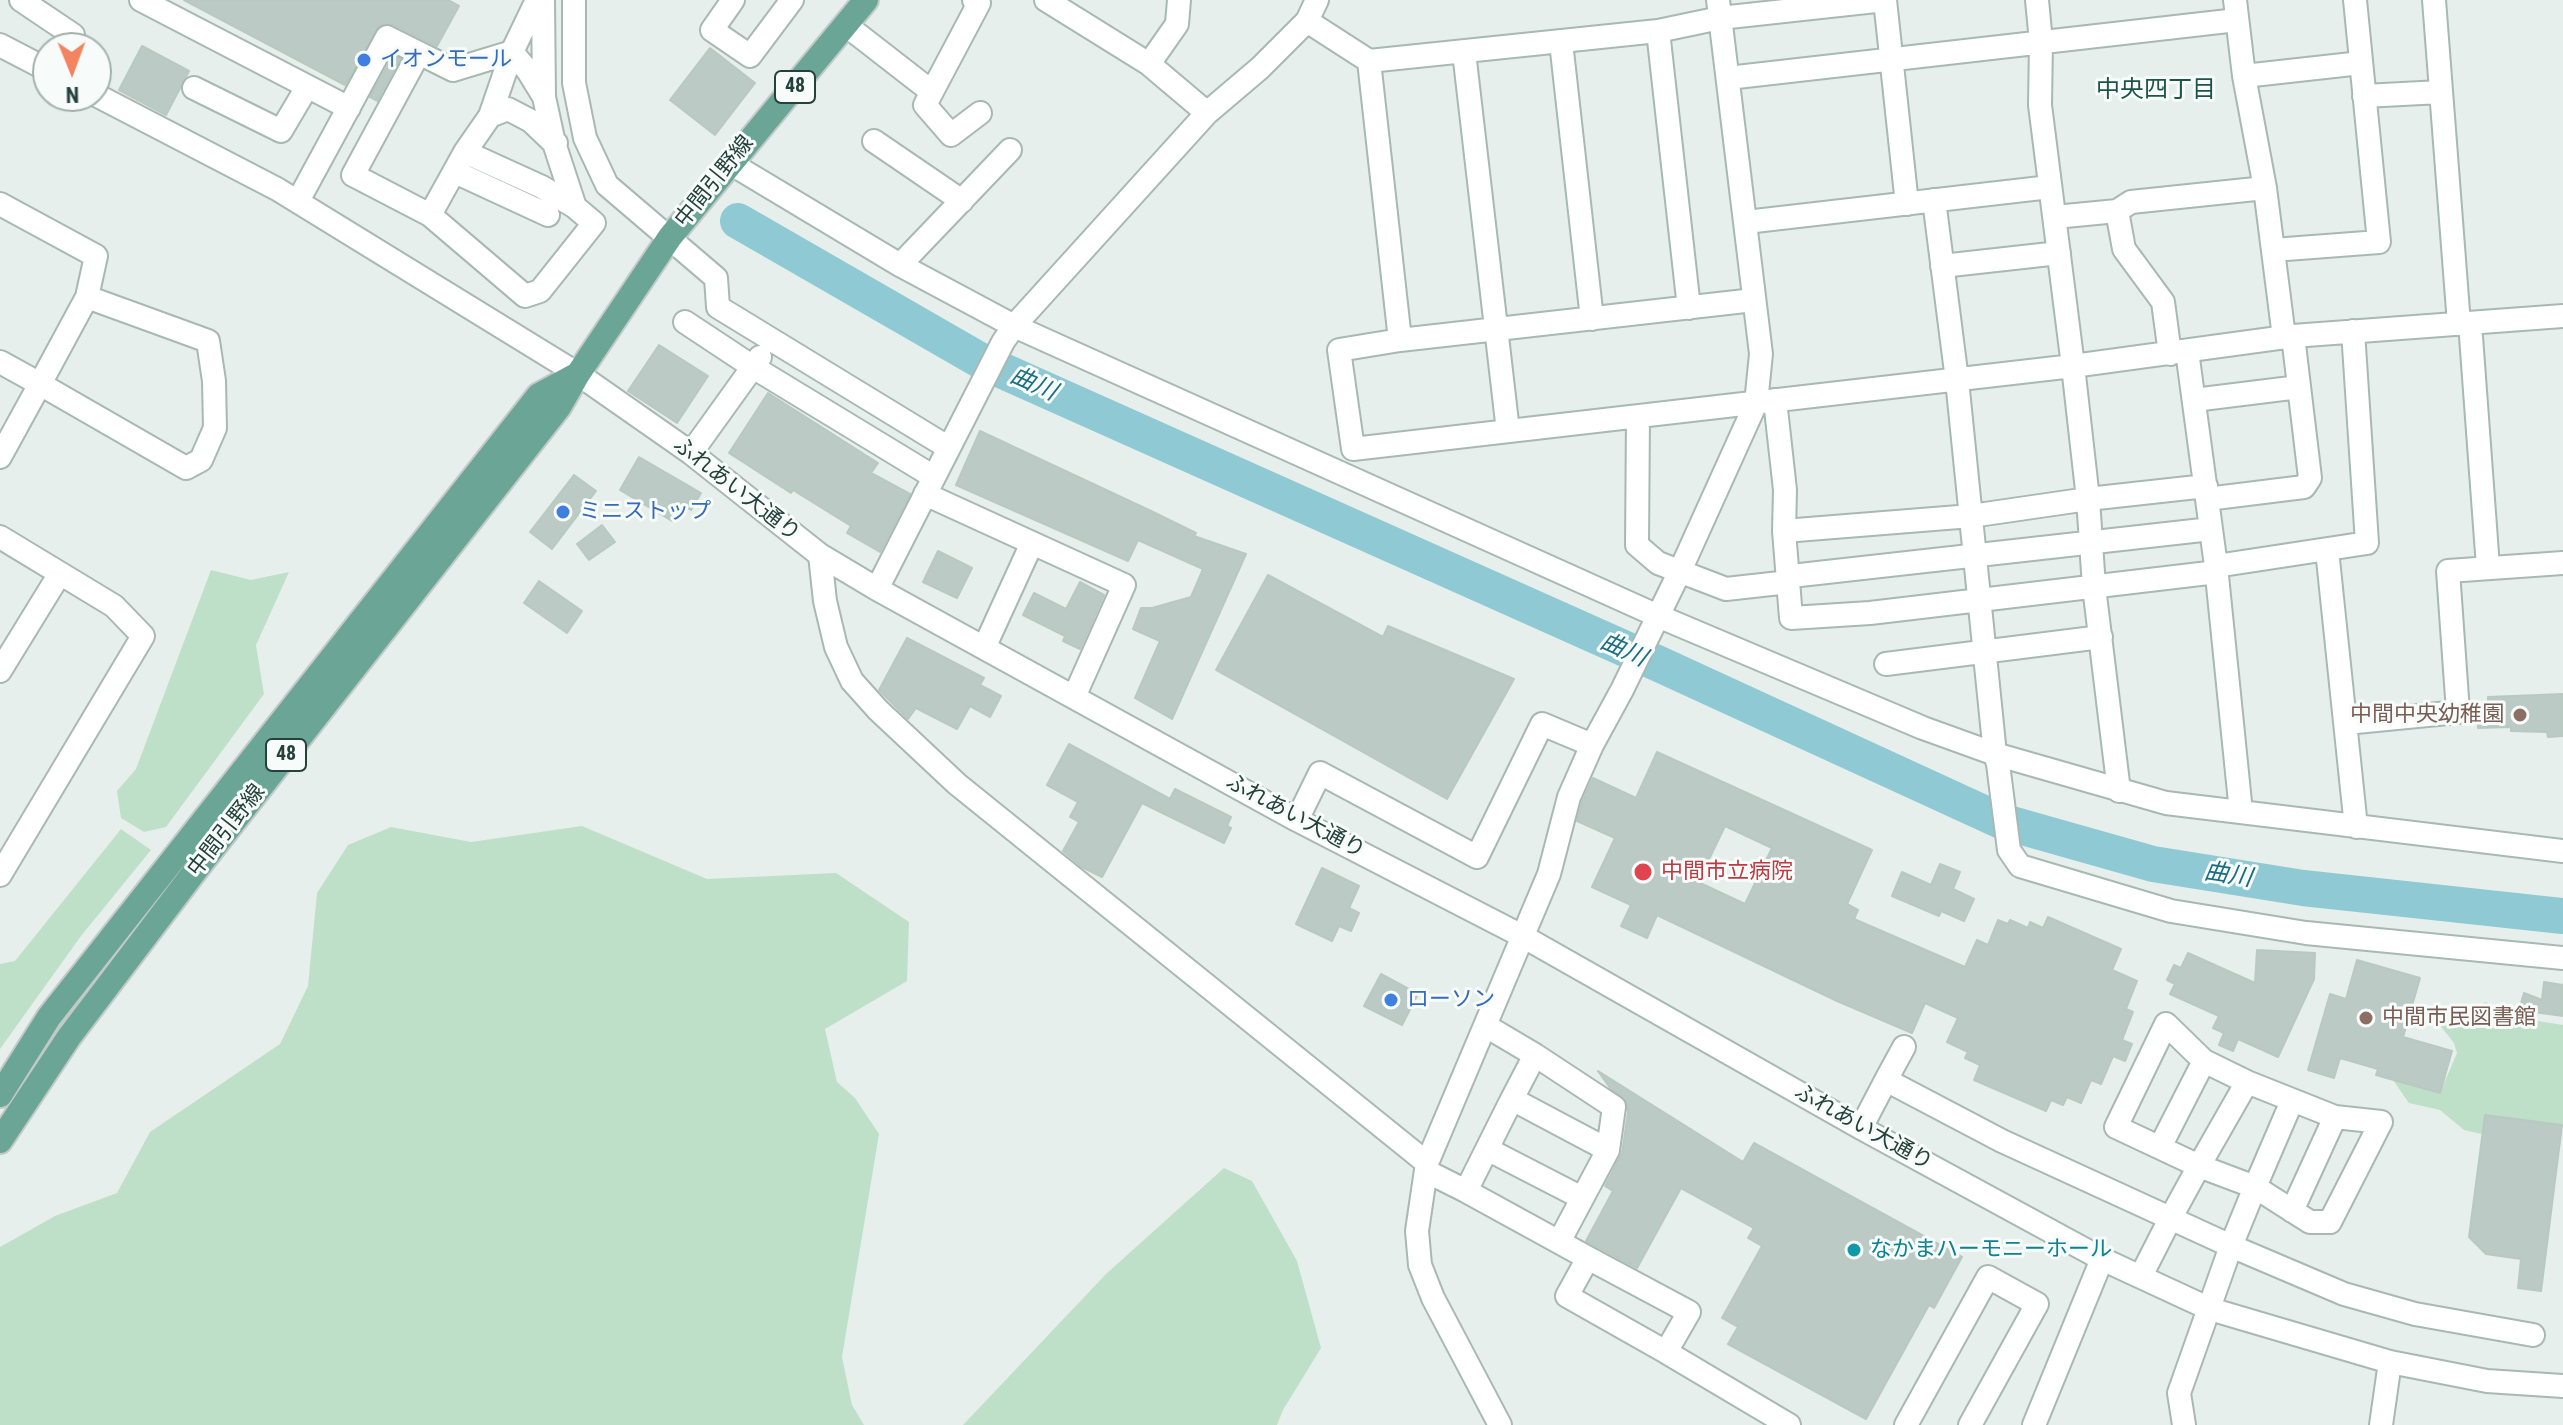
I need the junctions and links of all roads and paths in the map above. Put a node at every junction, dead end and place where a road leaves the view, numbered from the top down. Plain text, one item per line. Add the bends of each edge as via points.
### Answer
1 (21, 0) edge
2 (141, 0) edge
3 (540, 0) edge
4 (574, 0) edge
5 (733, 0) edge
6 (792, 0) edge
7 (866, 0) edge
8 (974, 0) edge
9 (1046, 0) edge
10 (1179, 0) edge
11 (1317, 0) edge
12 (2037, 0) edge
13 (2355, 0) edge
14 (2434, 0) edge
15 (1719, 9) edge
16 (2236, 10) edge
17 (1307, 21) junction
18 (847, 26) junction
19 (1658, 31) junction
20 (69, 32) edge
21 (1561, 42) junction
22 (2041, 42) junction
23 (0, 45) edge
24 (512, 52) junction
25 (1464, 52) junction
26 (419, 53) junction
27 (1891, 59) junction
28 (1369, 61) junction
29 (32, 62) edge
30 (2361, 63) junction
31 (1149, 64) junction
32 (2244, 76) junction
33 (1728, 78) junction
34 (307, 87) junction
35 (194, 88) dead end
36 (932, 92) junction
37 (2441, 92) junction
38 (2364, 96) junction
39 (544, 97) junction
40 (112, 103) edge
41 (349, 108) junction
42 (980, 113) dead end
43 (1207, 113) junction
44 (490, 116) junction
45 (585, 138) junction
46 (874, 141) dead end
47 (554, 143) junction
48 (1010, 150) dead end
49 (460, 162) junction
50 (726, 168) junction
51 (2050, 187) junction
52 (2265, 188) junction
53 (1934, 200) junction
54 (298, 201) junction
55 (962, 201) junction
56 (1907, 204) junction
57 (575, 207) junction
58 (2117, 211) junction
59 (3, 214) edge
60 (430, 215) junction
61 (548, 215) dead end
62 (2055, 217) junction
63 (1746, 222) junction
64 (678, 228) junction
65 (2273, 250) junction
66 (2059, 253) junction
67 (900, 265) junction
68 (1942, 266) junction
69 (87, 297) junction
70 (1754, 300) junction
71 (1689, 308) junction
72 (2563, 316) edge
73 (1592, 319) junction
74 (685, 322) dead end
75 (2465, 324) junction
76 (1496, 329) junction
77 (2353, 331) junction
78 (1008, 334) junction
79 (2289, 336) junction
80 (772, 340) junction
81 (1400, 340) junction
82 (2178, 353) junction
83 (0, 362) edge
84 (2073, 366) junction
85 (753, 367) junction
86 (578, 374) junction
87 (1957, 380) junction
88 (40, 384) junction
89 (2299, 387) junction
90 (2194, 400) junction
91 (1766, 402) junction
92 (1638, 416) junction
93 (1508, 431) junction
94 (949, 448) junction
95 (691, 453) junction
96 (0, 457) edge
97 (929, 486) junction
98 (2206, 493) junction
99 (2088, 499) junction
100 (1971, 516) junction
101 (2211, 529) junction
102 (1784, 531) junction
103 (0, 537) edge
104 (1032, 543) junction
105 (2090, 544) junction
106 (2327, 550) junction
107 (820, 555) junction
108 (1975, 556) junction
109 (2563, 563) edge
110 (2488, 567) junction
111 (2217, 569) junction
112 (1680, 571) junction
113 (59, 575) junction
114 (1794, 578) junction
115 (2094, 587) junction
116 (877, 589) junction
117 (1979, 600) junction
118 (1655, 623) junction
119 (2101, 637) junction
120 (984, 648) junction
121 (1984, 651) junction
122 (1886, 664) dead end
123 (0, 671) edge
124 (1074, 697) junction
125 (2346, 723) junction
126 (1592, 745) junction
127 (1997, 759) junction
128 (2119, 791) junction
129 (2241, 812) junction
130 (1297, 820) junction
131 (2356, 827) junction
132 (2563, 851) edge
133 (0, 875) edge
134 (1524, 937) junction
135 (2563, 958) edge
136 (1486, 1026) junction
137 (1904, 1047) dead end
138 (1535, 1055) junction
139 (2204, 1061) junction
140 (1886, 1080) junction
141 (2247, 1082) junction
142 (0, 1095) edge
143 (1512, 1099) junction
144 (2292, 1101) junction
145 (2335, 1117) junction
146 (1861, 1128) junction
147 (0, 1141) edge
148 (2160, 1147) junction
149 (1487, 1149) junction
150 (1608, 1150) junction
151 (2199, 1166) junction
152 (1426, 1167) junction
153 (2255, 1187) junction
154 (1466, 1191) junction
155 (1582, 1198) junction
156 (2292, 1211) junction
157 (2170, 1219) junction
158 (1559, 1242) junction
159 (2231, 1246) junction
160 (1588, 1258) junction
161 (2102, 1259) junction
162 (2141, 1276) junction
163 (2210, 1309) junction
164 (2533, 1335) dead end
165 (1666, 1352) junction
166 (2390, 1362) junction
167 (2563, 1386) edge
168 (1500, 1425) edge
169 (1789, 1425) edge
170 (1906, 1425) edge
171 (1970, 1425) edge
172 (2034, 1425) edge
173 (2184, 1425) edge
174 (2381, 1425) edge

1 - 20 street
2 - 34 street
3 - 24 street
3 - 39 street
4 - 45 street via 574,83
5 - 6 street via 712,30 750,56
7 - 18 main road, 中間引野線 / 48
8 - 36 street via 979,3
9 - 31 street
10 - 31 street via 1177,24
11 - 17 street
12 - 22 street
13 - 30 street
14 - 37 street
15 - 19 street
15 - 27 street via 1885,0
15 - 33 street
16 - 22 street
16 - 32 street
17 - 28 street
17 - 43 street
18 - 36 street
18 - 50 main road, 中間引野線 / 48
19 - 21 street
19 - 71 street
21 - 25 street
21 - 73 street
22 - 27 street
22 - 51 street via 2040,105
23 - 29 street
24 - 26 street via 453,70
24 - 39 street
24 - 44 street
25 - 28 street
25 - 76 street
26 - 41 street via 387,37
26 - 60 street via 353,175
27 - 33 street
27 - 56 street
28 - 81 street
30 - 32 street
30 - 38 street
31 - 43 street
32 - 52 street
33 - 63 street
34 - 35 street via 281,131
34 - 41 street
36 - 42 street via 925,105 951,135
37 - 38 street
37 - 75 street
38 - 65 street via 2379,242
39 - 47 street
40 - 54 street, ふれあい大通り
41 - 54 street
43 - 78 street
44 - 47 street via 508,109 531,121
44 - 49 street
45 - 47 street
45 - 64 street via 607,185
46 - 55 street
47 - 57 street
48 - 55 street
49 - 57 street via 542,187
49 - 60 street
49 - 61 street
50 - 64 main road, 中間引野線 / 48
50 - 67 street
51 - 53 street
51 - 62 street
52 - 58 street via 2131,202
52 - 65 street
53 - 56 street
53 - 68 street
54 - 86 street, ふれあい大通り
55 - 67 street
56 - 63 street
57 - 60 street via 594,223 540,291 525,296
58 - 62 street
58 - 82 street via 2124,249 2163,302
59 - 69 street via 96,256
62 - 66 street
63 - 70 street
64 - 80 street via 716,278 718,307
64 - 86 main road, 中間引野線 / 48
65 - 79 street
66 - 68 street
66 - 84 street
67 - 78 street
68 - 87 street
69 - 88 street
69 - 88 street via 208,341 215,428 201,460 186,468
70 - 71 street
70 - 91 street
71 - 73 street
72 - 75 street
73 - 76 street
74 - 85 street
75 - 77 street
75 - 110 street
76 - 81 street
76 - 93 street
77 - 79 street
77 - 106 street via 2367,543
78 - 94 street
78 - 118 street
79 - 82 street
79 - 89 street
80 - 85 street
80 - 94 street
81 - 93 street via 1339,350 1353,449
82 - 84 street
82 - 90 street
83 - 88 street
84 - 87 street
84 - 99 street
85 - 95 street
85 - 97 street
86 - 95 street, ふれあい大通り
86 - 142 main road, 中間引野線 / 48 via 539,395 49,1017
86 - 147 main road, 中間引野線 / 48 via 559,407 69,1037
87 - 91 street
87 - 100 street
88 - 96 street
89 - 90 street
89 - 98 street via 2310,478 2304,487
90 - 98 street
91 - 92 street
91 - 102 street via 1785,490
91 - 112 street
92 - 93 street
92 - 112 street via 1637,545 1658,563
94 - 97 street
95 - 107 street, ふれあい大通り
97 - 104 street
97 - 116 street
98 - 99 street
98 - 101 street
99 - 100 street
99 - 105 street
100 - 102 street
100 - 108 street
101 - 105 street
101 - 111 street
102 - 114 street
103 - 113 street
104 - 120 street
104 - 124 street via 1124,585
105 - 108 street
105 - 115 street
106 - 111 street
106 - 125 street
107 - 116 street, ふれあい大通り
107 - 152 street via 836,647 852,681 878,710 967,793
108 - 114 street
108 - 117 street
109 - 110 street
110 - 125 street via 2448,571 2458,712
111 - 115 street
111 - 129 street
112 - 114 street via 1726,589
112 - 118 street
113 - 123 street
113 - 133 street via 114,606 143,636
114 - 117 street via 1791,618
115 - 117 street
115 - 119 street
116 - 120 street, ふれあい大通り
117 - 121 street
118 - 126 street
118 - 127 street
119 - 121 street
119 - 128 street
120 - 124 street, ふれあい大通り
121 - 122 street
121 - 127 street
124 - 130 street, ふれあい大通り
125 - 131 street
126 - 130 street via 1542,724 1477,857 1320,773
126 - 134 street via 1569,797 1549,874
127 - 128 street
127 - 135 street via 2009,850 2020,866 2171,911 2306,933
128 - 129 street
129 - 131 street
130 - 134 street, ふれあい大通り
131 - 132 street
134 - 136 street
134 - 146 street, ふれあい大通り
136 - 138 street
136 - 152 street
137 - 140 street
138 - 143 street
138 - 150 street via 1614,1107
139 - 141 street
139 - 148 street
139 - 148 street via 2166,1024 2116,1127
140 - 146 street
140 - 157 street
141 - 144 street
141 - 151 street
143 - 149 street
143 - 150 street
144 - 145 street
144 - 153 street
145 - 156 street
145 - 156 street via 2381,1122 2330,1222 2310,1222
146 - 161 street, ふれあい大通り
148 - 151 street
149 - 154 street
149 - 155 street
150 - 155 street
151 - 153 street
151 - 157 street
152 - 154 street
152 - 168 street via 1417,1231 1420,1265
153 - 156 street
153 - 159 street
154 - 158 street
155 - 158 street
157 - 159 street
157 - 162 street
158 - 160 street
159 - 163 street
159 - 164 street via 2344,1294 2415,1314
160 - 165 street via 1567,1296
160 - 165 street via 1689,1312
161 - 162 street, ふれあい大通り
161 - 172 street
162 - 163 street, ふれあい大通り
163 - 166 street, ふれあい大通り
163 - 173 street via 2179,1393
165 - 169 street
166 - 167 street, ふれあい大通り via 2487,1381
166 - 174 street
170 - 171 street via 1988,1277 2037,1304

